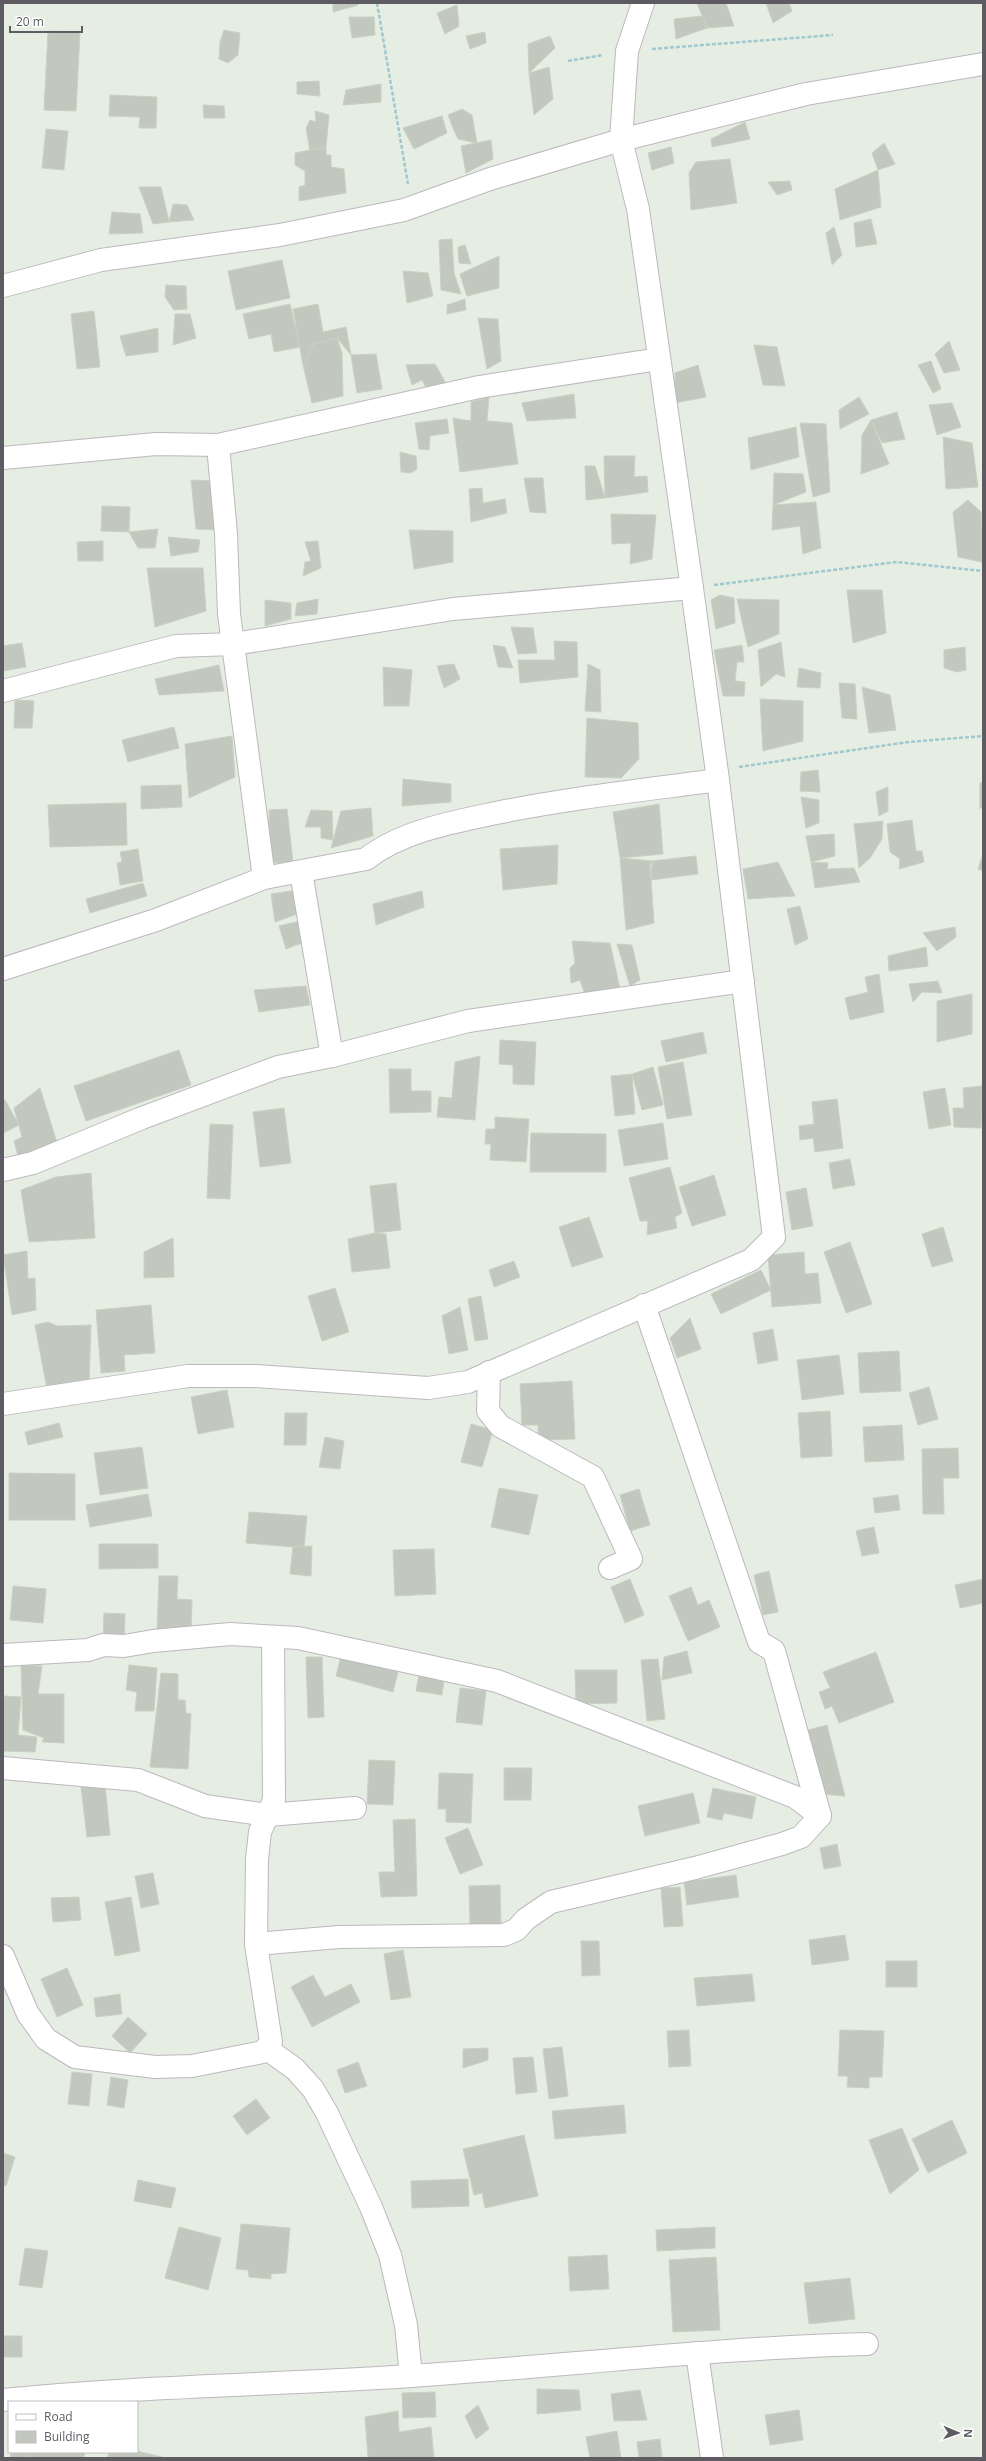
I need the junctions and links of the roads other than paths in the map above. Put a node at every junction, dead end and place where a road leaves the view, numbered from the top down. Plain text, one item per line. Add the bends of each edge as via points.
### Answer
1 (643, 3) edge
2 (983, 64) edge
3 (621, 140) junction
4 (3, 286) edge
5 (659, 359) junction
6 (218, 445) junction
7 (3, 458) edge
8 (692, 588) junction
9 (234, 644) junction
10 (3, 691) edge
11 (717, 775) junction
12 (301, 872) junction
13 (264, 878) junction
14 (3, 969) edge
15 (743, 981) junction
16 (332, 1056) junction
17 (3, 1170) edge
18 (644, 1305) junction
19 (489, 1372) junction
20 (3, 1404) edge
21 (610, 1568) dead end
22 (273, 1637) junction
23 (3, 1655) edge
24 (3, 1768) edge
25 (355, 1808) dead end
26 (268, 1815) junction
27 (820, 1816) junction
28 (256, 1944) junction
29 (3, 1956) edge
30 (267, 2049) junction
31 (867, 2344) dead end
32 (697, 2353) junction
33 (411, 2376) junction
34 (3, 2400) edge
35 (712, 2458) edge

1 - 3 street via 627,51
2 - 3 street via 806,94
3 - 4 street via 490,179 412,207 280,235 101,260
3 - 5 street via 638,209
5 - 6 street via 479,387
5 - 8 street
6 - 7 street via 156,444
6 - 9 street via 226,534 229,614
8 - 9 street via 453,609
8 - 11 street
9 - 10 street via 176,646
9 - 13 street
11 - 12 street via 554,801 464,820 423,831 377,850 366,859
11 - 15 street
12 - 13 street
12 - 16 street
13 - 14 street via 156,920
15 - 16 street via 468,1021
15 - 18 street via 774,1237 751,1260
16 - 17 street via 278,1067 142,1118 33,1163
18 - 19 street
18 - 27 street via 760,1642 774,1651
19 - 20 street via 468,1382 428,1388 256,1376 188,1376
19 - 21 street via 488,1411 500,1426 593,1477 631,1560
22 - 23 street via 230,1634 124,1646 103,1645 88,1650
22 - 26 street via 274,1800
22 - 27 street via 298,1638 497,1680 794,1797
24 - 26 street via 138,1780 206,1806
25 - 26 street
26 - 28 street via 260,1832 256,1859
27 - 28 street via 801,1837 782,1844 695,1868 551,1902 516,1930 504,1935 339,1937
28 - 30 street via 271,2042
29 - 30 street via 28,2014 46,2039 75,2057 155,2066 192,2066 263,2052
30 - 33 street via 295,2069 313,2089 371,2207 390,2255 403,2311
31 - 32 street
32 - 33 street
32 - 35 street
33 - 34 street via 79,2392

